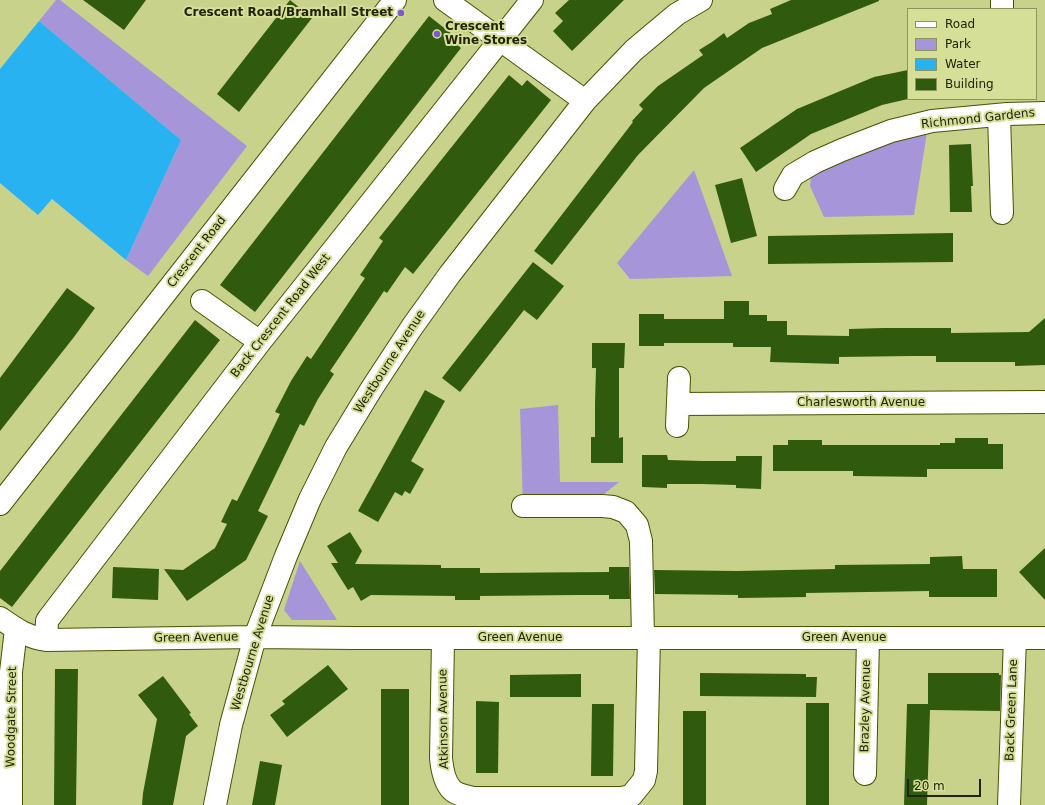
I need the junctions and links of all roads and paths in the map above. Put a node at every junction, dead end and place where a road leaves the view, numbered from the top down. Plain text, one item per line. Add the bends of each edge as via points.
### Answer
1 (395, 0) edge
2 (445, 0) edge
3 (532, 0) edge
4 (701, 0) edge
5 (501, 40) junction
6 (585, 101) junction
7 (1004, 109) edge
8 (1045, 113) edge
9 (785, 189) dead end
10 (1002, 213) dead end
11 (202, 302) dead end
12 (260, 342) junction
13 (679, 378) dead end
14 (1045, 402) edge
15 (678, 404) junction
16 (677, 426) dead end
17 (0, 504) edge
18 (523, 506) dead end
19 (8, 624) edge
20 (255, 637) junction
21 (443, 638) junction
22 (646, 638) junction
23 (868, 638) junction
24 (1015, 638) junction
25 (1045, 638) edge
26 (46, 640) junction
27 (6, 679) edge
28 (865, 774) dead end
29 (11, 805) edge
30 (215, 805) edge
31 (1009, 805) edge

1 - 17 street, Crescent Road
2 - 5 street
3 - 5 street, Back Crescent Road West
4 - 6 street, Westbourne Avenue via 677,14 634,50
5 - 6 street
5 - 12 street, Back Crescent Road West
6 - 20 street, Westbourne Avenue via 450,274 372,388 336,447 310,498
7 - 8 street, Richmond Gardens
7 - 9 street, Richmond Gardens via 891,131 815,162 793,175
7 - 10 street
11 - 12 street
12 - 26 street, Back Crescent Road West via 48,618
13 - 15 street
14 - 15 street, Charlesworth Avenue
15 - 16 street
18 - 22 street via 602,506 626,512 637,525 641,541
19 - 26 street, Green Avenue via 25,634
19 - 27 street, Woodgate Street
20 - 21 street, Green Avenue
20 - 26 street, Green Avenue
20 - 30 street, Westbourne Avenue via 231,725
21 - 22 street, Green Avenue
21 - 22 street, Atkinson Avenue via 442,758 446,781 452,791 473,798 621,798 631,796 644,780 646,771
22 - 23 street, Green Avenue
23 - 24 street, Green Avenue
23 - 28 street, Brazley Avenue
24 - 25 street, Green Avenue
24 - 31 street, Back Green Lane
27 - 29 street, Woodgate Street

